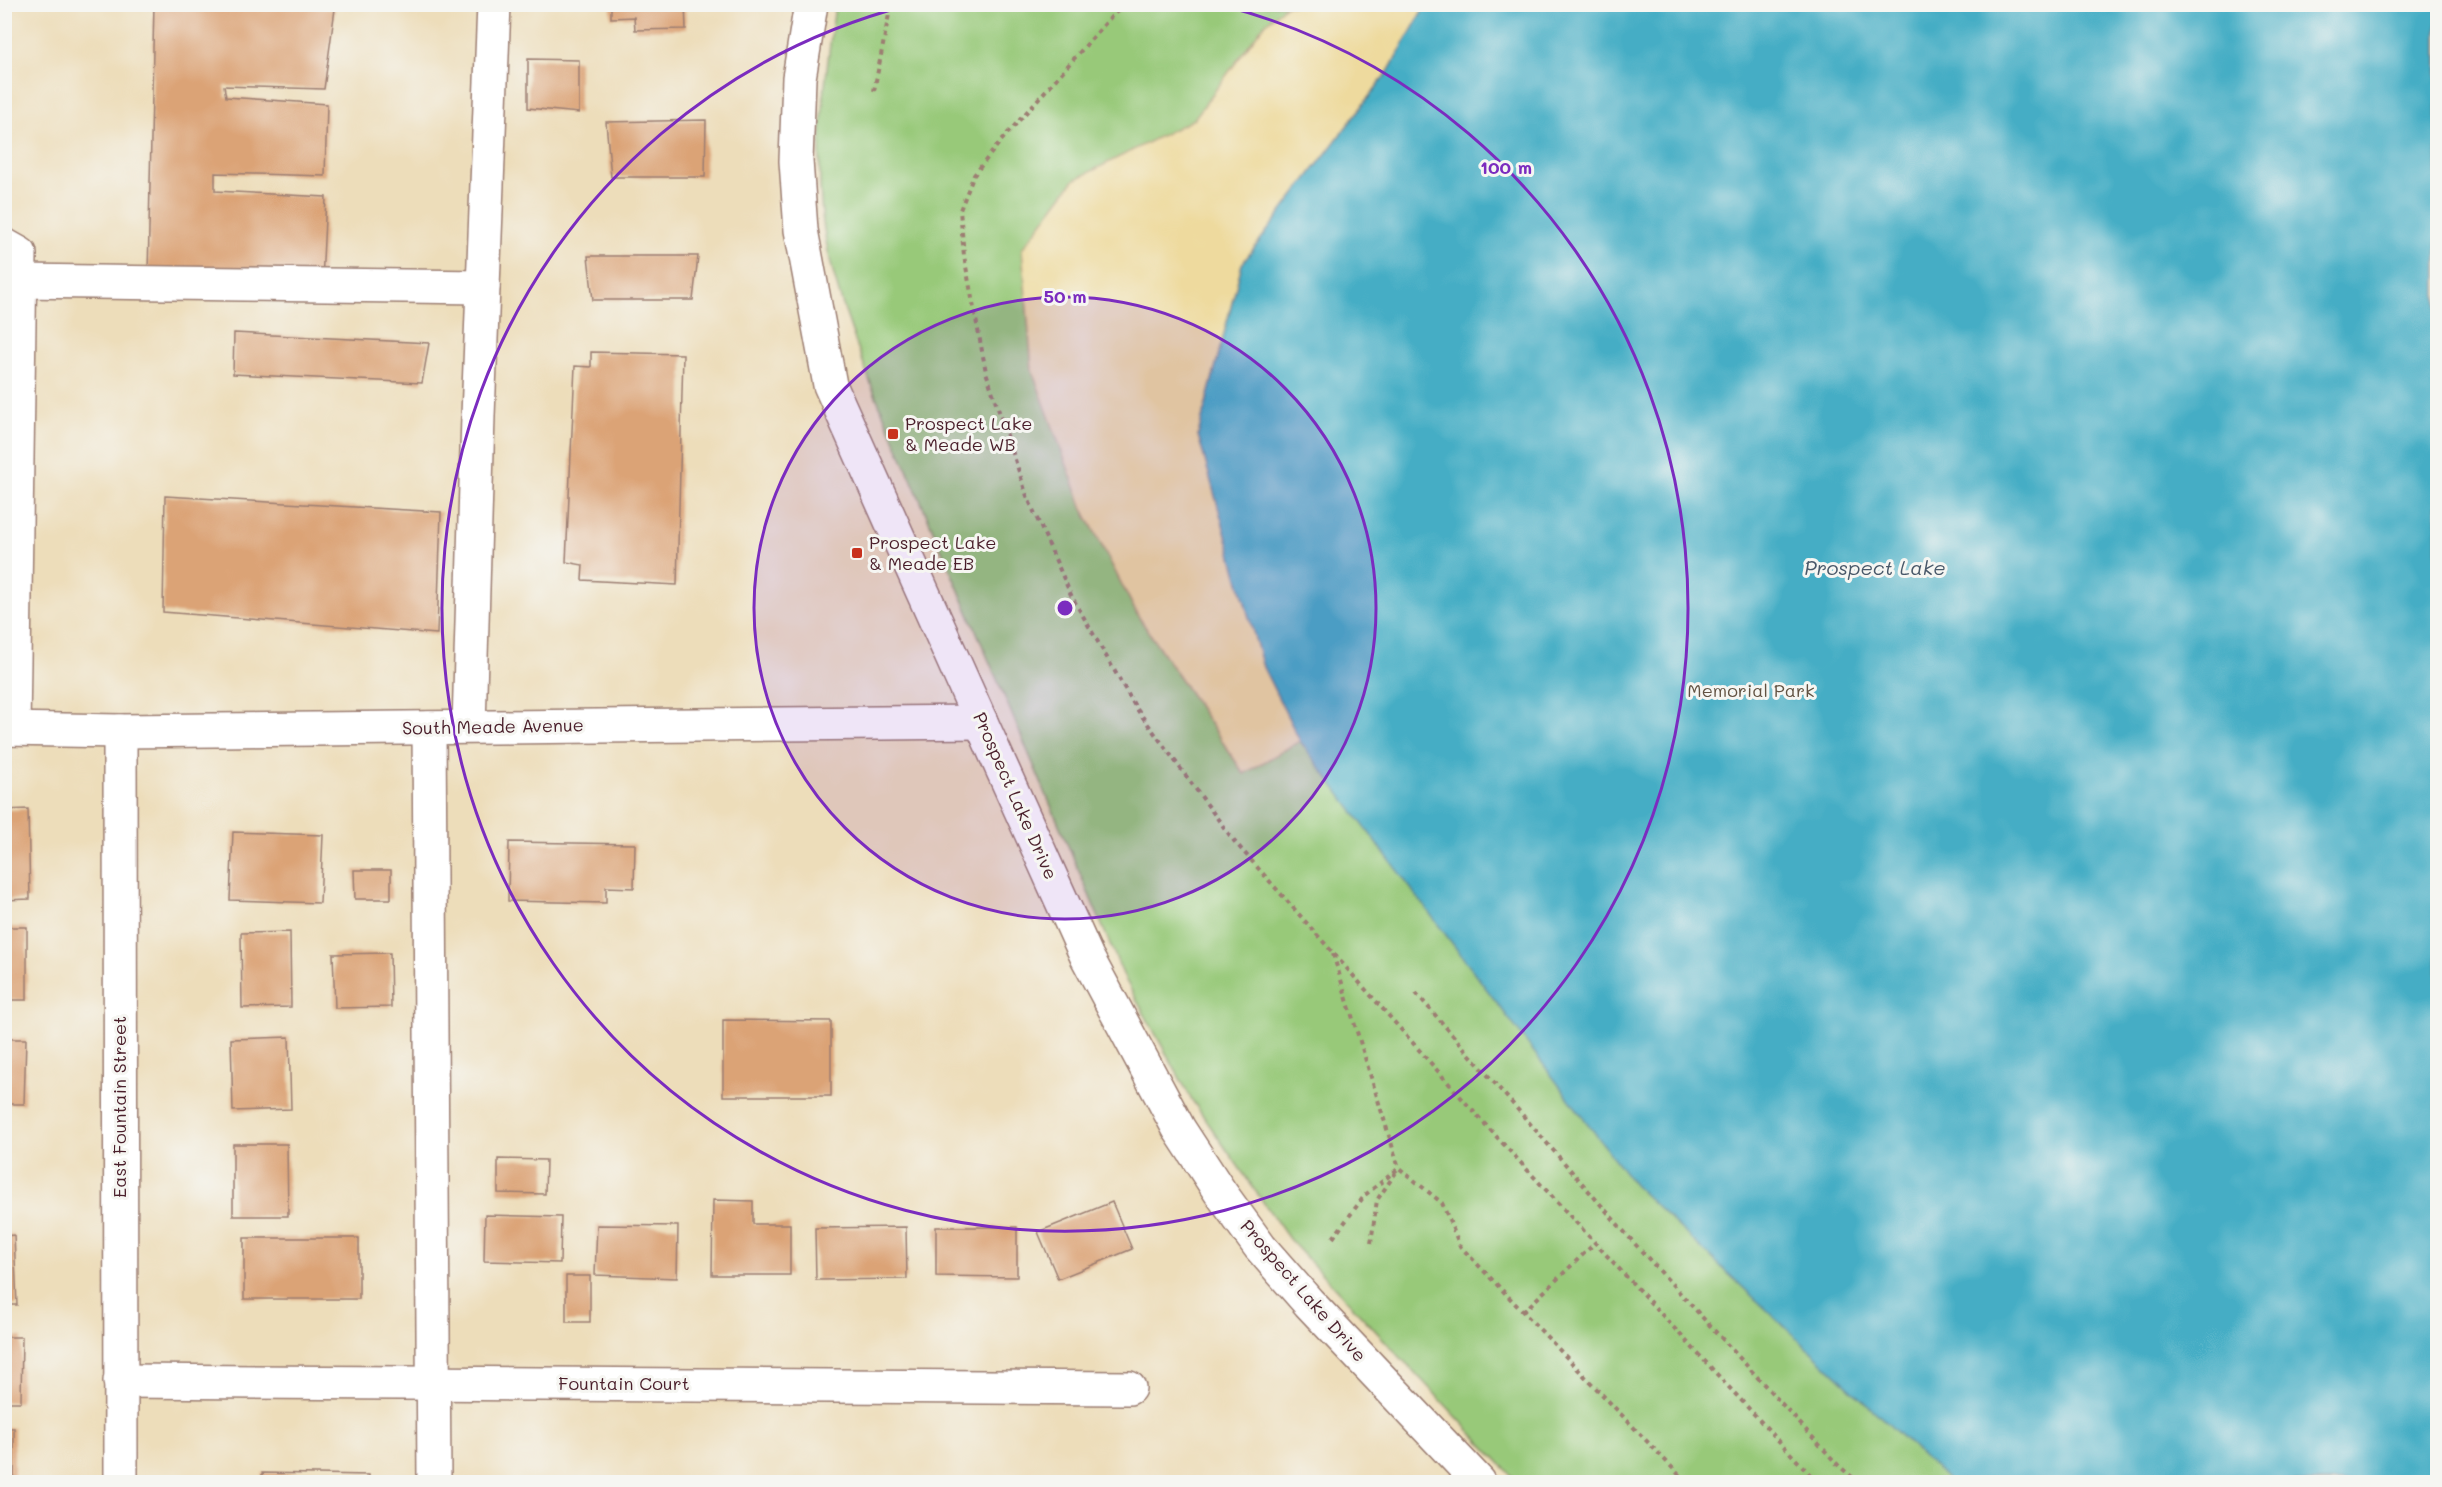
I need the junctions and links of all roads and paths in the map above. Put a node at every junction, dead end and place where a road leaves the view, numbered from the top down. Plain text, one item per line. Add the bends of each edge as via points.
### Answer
1 (494, 4) edge
2 (811, 4) edge
3 (891, 4) edge
4 (1125, 4) edge
5 (874, 91) dead end
6 (4, 245) edge
7 (20, 281) junction
8 (483, 287) junction
9 (981, 722) junction
10 (469, 726) junction
11 (429, 728) junction
12 (9, 729) edge
13 (120, 731) junction
14 (1332, 951) junction
15 (1416, 993) dead end
16 (1399, 1168) junction
17 (1333, 1238) dead end
18 (1595, 1243) junction
19 (1371, 1244) dead end
20 (1524, 1312) junction
21 (120, 1381) junction
22 (433, 1382) junction
23 (1129, 1388) dead end
24 (1811, 1476) junction
25 (121, 1482) edge
26 (434, 1482) edge
27 (1479, 1482) edge
28 (1686, 1482) edge
29 (1805, 1482) edge
30 (1817, 1482) edge
31 (1858, 1482) edge

1 - 8 street
2 - 9 street, Prospect Lake Drive via 799,78 796,160 801,230 830,385
3 - 5 path
4 - 14 path via 1000,142 974,175 960,210 964,256 986,372 1027,496 1071,597 1137,708 1234,841
6 - 7 street via 20,254
7 - 8 street
7 - 12 street
8 - 10 street
9 - 10 street, South Meade Avenue
9 - 27 street, Prospect Lake Drive via 1087,957 1185,1138 1260,1247
10 - 11 street, South Meade Avenue
11 - 13 street, South Meade Avenue
11 - 22 street
12 - 13 street, South Meade Avenue
13 - 21 street, East Fountain Street
14 - 16 path
14 - 18 path
15 - 31 path via 1635,1244
16 - 17 path via 1365,1195
16 - 19 path via 1377,1200
16 - 20 path via 1442,1203 1460,1246
18 - 20 path
18 - 24 path
20 - 28 path
21 - 22 street, Fountain Court
21 - 25 street, East Fountain Street
22 - 23 street, Fountain Court
22 - 26 street
24 - 29 path
24 - 30 path

